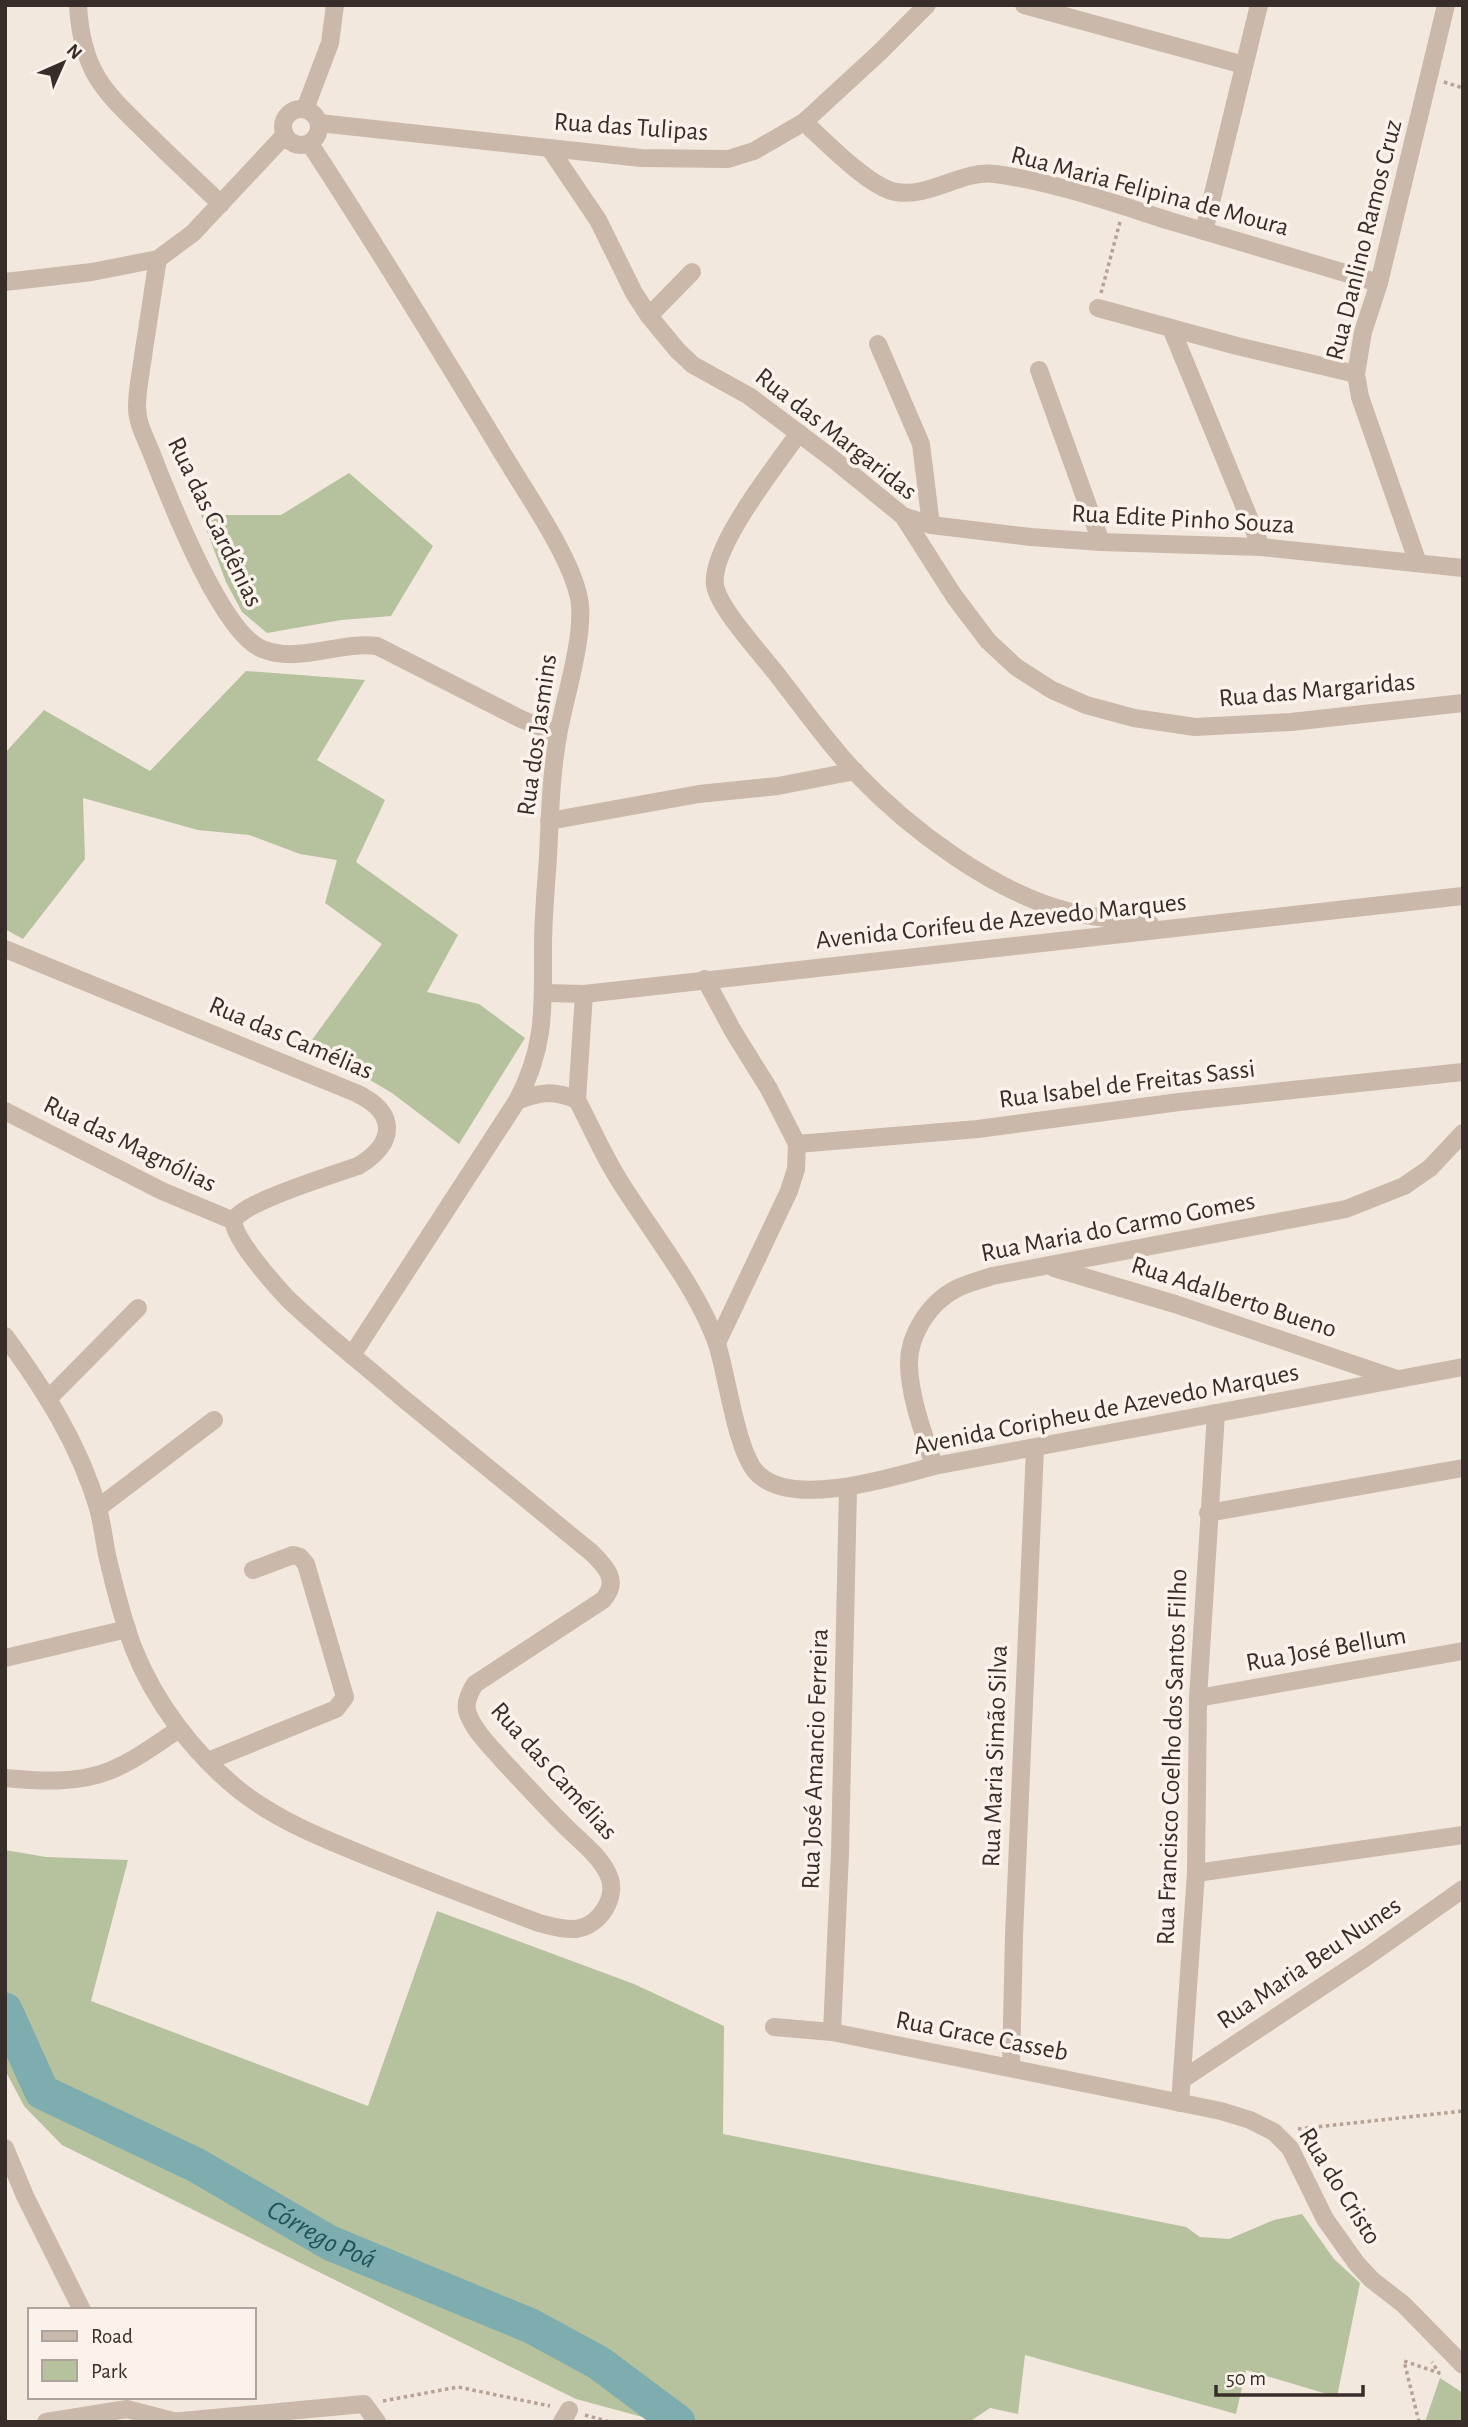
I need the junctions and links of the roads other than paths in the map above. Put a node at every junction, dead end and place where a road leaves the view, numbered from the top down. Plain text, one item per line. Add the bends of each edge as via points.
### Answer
1 (78, 5) edge
2 (335, 5) edge
3 (927, 5) edge
4 (1024, 5) edge
5 (1259, 5) edge
6 (1446, 5) edge
7 (1244, 65) junction
8 (305, 109) junction
9 (804, 122) junction
10 (319, 123) junction
11 (284, 136) junction
12 (310, 144) junction
13 (550, 149) junction
14 (222, 204) junction
15 (1204, 232) junction
16 (158, 259) junction
17 (692, 272) dead end
18 (5, 282) edge
19 (1379, 283) junction
20 (1097, 308) road end
21 (649, 316) junction
22 (1171, 328) junction
23 (878, 344) dead end
24 (1039, 370) dead end
25 (1356, 374) junction
26 (799, 433) junction
27 (903, 516) junction
28 (932, 525) junction
29 (1101, 542) junction
30 (1261, 547) junction
31 (1418, 563) junction
32 (1463, 568) edge
33 (1463, 703) edge
34 (558, 734) junction
35 (855, 771) junction
36 (549, 821) junction
37 (1463, 896) edge
38 (1174, 928) junction
39 (5, 949) edge
40 (705, 979) junction
41 (545, 993) junction
42 (584, 993) junction
43 (1463, 1072) edge
44 (577, 1100) junction
45 (517, 1101) junction
46 (5, 1111) edge
47 (1463, 1133) edge
48 (797, 1144) junction
49 (233, 1221) junction
50 (1050, 1267) junction
51 (138, 1308) dead end
52 (5, 1336) edge
53 (717, 1343) junction
54 (352, 1355) junction
55 (1463, 1367) edge
56 (1400, 1381) junction
57 (49, 1398) junction
58 (1216, 1413) junction
59 (214, 1420) dead end
60 (1035, 1448) junction
61 (934, 1466) junction
62 (1463, 1468) edge
63 (848, 1488) junction
64 (98, 1508) junction
65 (1208, 1513) junction
66 (253, 1570) dead end
67 (127, 1629) junction
68 (1463, 1651) edge
69 (5, 1658) edge
70 (1198, 1698) junction
71 (180, 1729) junction
72 (208, 1761) junction
73 (5, 1778) edge
74 (1463, 1835) edge
75 (1196, 1874) junction
76 (1463, 1889) edge
77 (774, 2027) dead end
78 (832, 2032) junction
79 (1011, 2067) junction
80 (1183, 2079) junction
81 (1180, 2103) junction
82 (5, 2148) edge
83 (81, 2308) edge
84 (1463, 2365) edge
85 (128, 2409) edge
86 (172, 2421) edge
87 (46, 2422) edge
88 (377, 2422) edge

1 - 14 street via 84,47 102,86 120,109
2 - 8 street via 330,43
3 - 9 street, Rua das Tulipas
4 - 7 street
5 - 7 street
6 - 19 street, Rua Danlino Ramos Cruz
7 - 15 street
8 - 10 street
8 - 11 street via 285,116
9 - 13 street, Rua das Tulipas via 754,151 728,159 641,158
9 - 15 street, Rua Maria Felipina de Moura via 867,177 896,192 996,174
10 - 12 street via 318,135
10 - 13 street, Rua das Tulipas
11 - 12 street via 298,145
11 - 14 street
12 - 34 street, Rua dos Jasmins via 541,516 575,583 579,625
13 - 21 street, Rua das Margaridas via 598,220
14 - 16 street
15 - 19 street, Rua Maria Felipina de Moura
16 - 18 street
16 - 34 street, Rua das Gardênias via 139,387 142,432 215,594 244,635 262,649 292,655 361,644 377,646
17 - 21 street
19 - 25 street, Rua Danlino Ramos Cruz via 1363,332
20 - 22 street
21 - 26 street, Rua das Margaridas via 693,365 749,396
22 - 25 street
22 - 30 street
23 - 28 street via 921,444
24 - 29 street
25 - 31 street, Rua Danlino Ramos Cruz
26 - 27 street, Rua das Margaridas
26 - 35 street via 732,533 715,584 737,624
27 - 28 street, Rua Edite Pinho Souza
27 - 33 street, Rua das Margaridas via 988,641 1016,667 1086,705 1195,727 1291,722
28 - 29 street, Rua Edite Pinho Souza
29 - 30 street, Rua Edite Pinho Souza
30 - 31 street, Rua Edite Pinho Souza
31 - 32 street, Rua Edite Pinho Souza
34 - 36 street, Rua dos Jasmins
35 - 36 street
35 - 38 street via 928,839 993,880 1070,912
36 - 41 street, Rua dos Jasmins
37 - 38 street, Avenida Corifeu de Azevedo Marques
38 - 40 street, Avenida Corifeu de Azevedo Marques
39 - 49 street, Rua das Camélias via 356,1093 381,1108 385,1134 382,1145 367,1160 256,1202
40 - 42 street, Avenida Corifeu de Azevedo Marques
40 - 48 street
41 - 42 street, Avenida Corifeu de Azevedo Marques
41 - 45 street, Rua dos Jasmins via 540,1041
42 - 44 street
43 - 48 street, Rua Isabel de Freitas Sassi via 978,1129
44 - 45 street via 544,1092
44 - 53 street via 618,1179 700,1306
45 - 54 street, Rua dos Jasmins
46 - 49 street, Rua das Magnólias via 162,1191
47 - 50 street, Rua Maria do Carmo Gomes via 1430,1168 1404,1186 1346,1209
48 - 53 street via 789,1191
49 - 54 street, Rua das Camélias via 248,1253 286,1297
50 - 56 street, Rua Adalberto Bueno via 1175,1304
50 - 61 street, Rua Maria do Carmo Gomes via 992,1276 956,1289 925,1317 909,1364
51 - 57 street
52 - 57 street, Rua das Camélias
53 - 63 street, Avenida Coripheu de Azevedo Marques via 743,1445 760,1476 793,1488
54 - 72 street, Rua das Camélias via 592,1553 610,1575 610,1590 603,1600 475,1684 467,1705 482,1737 599,1860 608,1872 612,1895 601,1914 584,1927 539,1923 278,1816 239,1790
55 - 56 street, Avenida Coripheu de Azevedo Marques
56 - 58 street, Avenida Coripheu de Azevedo Marques
57 - 64 street, Rua das Camélias via 73,1443
58 - 60 street, Avenida Coripheu de Azevedo Marques
58 - 65 street, Rua Francisco Coelho dos Santos Filho
59 - 64 street
60 - 61 street, Avenida Coripheu de Azevedo Marques
60 - 79 street, Rua Maria Simão Silva
61 - 63 street, Avenida Coripheu de Azevedo Marques
62 - 65 street
63 - 78 street, Rua José Amancio Ferreira
64 - 67 street, Rua das Camélias
65 - 70 street, Rua Francisco Coelho dos Santos Filho
66 - 72 street via 293,1555 306,1564 345,1697 336,1709
67 - 69 street
67 - 71 street, Rua das Camélias via 149,1680
68 - 70 street, Rua José Bellum
70 - 75 street, Rua Francisco Coelho dos Santos Filho
71 - 72 street, Rua das Camélias
71 - 73 street via 106,1773 54,1781
74 - 75 street
75 - 80 street, Rua Francisco Coelho dos Santos Filho
76 - 80 street, Rua Maria Beu Nunes
77 - 78 street, Rua Grace Casseb
78 - 79 street, Rua Grace Casseb
79 - 81 street, Rua Grace Casseb
80 - 81 street, Rua Francisco Coelho dos Santos Filho
81 - 84 street, Rua do Cristo via 1231,2114 1274,2132 1290,2148 1325,2219 1357,2264
82 - 83 street
85 - 86 street
85 - 87 street
86 - 88 street via 364,2404

